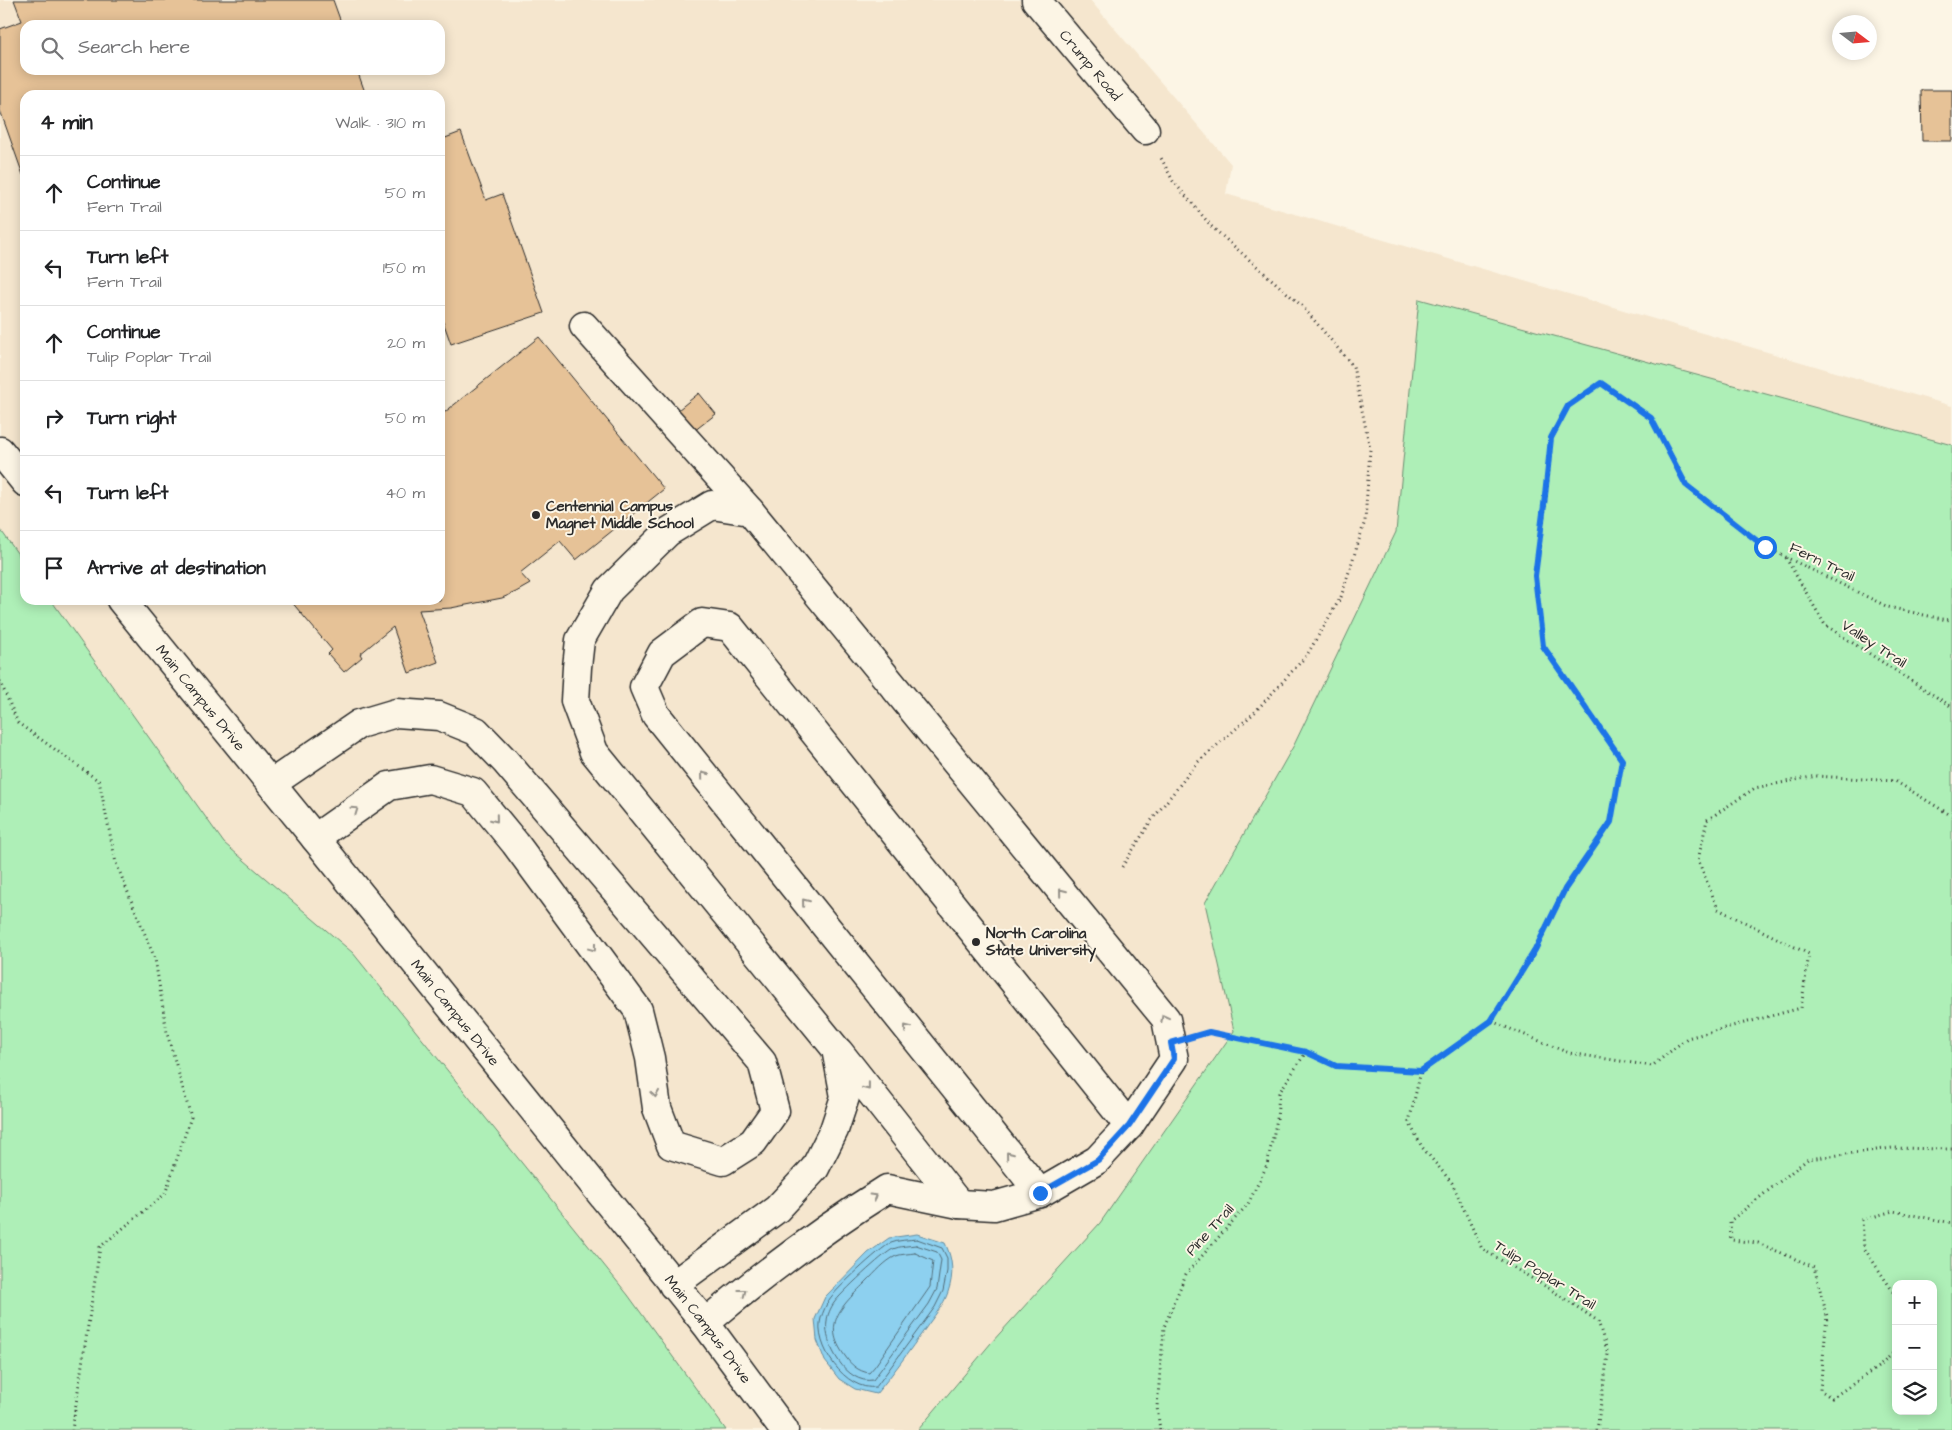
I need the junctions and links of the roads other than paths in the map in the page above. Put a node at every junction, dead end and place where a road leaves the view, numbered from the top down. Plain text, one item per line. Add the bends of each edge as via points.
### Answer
1 (1036, 0) edge
2 (1145, 130) road end
3 (584, 326) dead end
4 (0, 452) edge
5 (20, 476) edge
6 (750, 511) junction
7 (125, 605) edge
8 (271, 784) junction
9 (315, 838) junction
10 (836, 1049) junction
11 (1129, 1126) junction
12 (1040, 1193) junction
13 (959, 1204) junction
14 (673, 1285) junction
15 (705, 1323) junction
16 (784, 1430) edge

1 - 2 main road, Crump Road
3 - 6 main road
4 - 5 main road
6 - 10 main road via 712,505 668,532 609,590 580,640 575,701 594,752
11 -> 6 main road via 1174,1059 1166,1019
7 - 8 main road, Main Campus Drive
8 - 9 main road, Main Campus Drive
9 -> 8 main road via 390,786 430,779 473,792 638,1010 650,1058 657,1108 671,1145 723,1161 752,1142 775,1111 762,1062 476,731 439,716 396,713 359,724
9 - 14 main road, Main Campus Drive
10 -> 13 main road
10 - 14 main road via 845,1097 834,1130 815,1168 777,1209
11 - 12 main road via 1098,1160
12 -> 11 main road via 656,715 644,687 662,654 702,623 730,627
12 - 13 main road via 994,1206
15 -> 13 main road via 844,1216 887,1189
14 - 15 main road, Main Campus Drive
15 - 16 main road, Main Campus Drive

